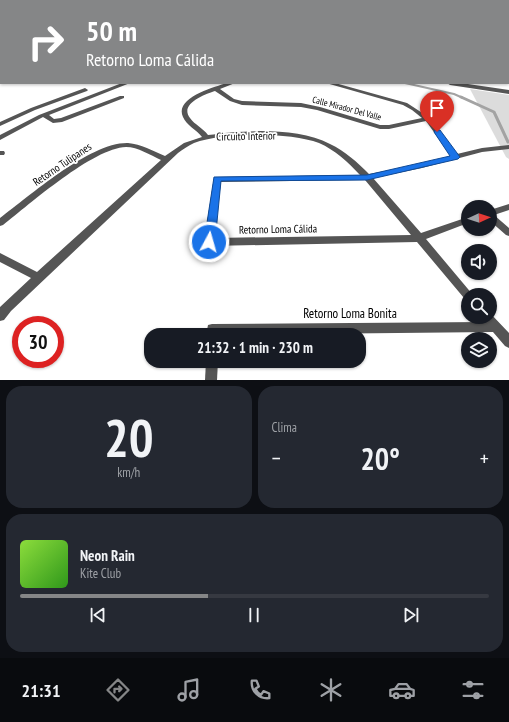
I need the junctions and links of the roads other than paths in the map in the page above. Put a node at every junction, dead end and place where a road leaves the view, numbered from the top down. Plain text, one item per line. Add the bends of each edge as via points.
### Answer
1 (124, 84) edge
2 (229, 84) edge
3 (333, 84) edge
4 (457, 84) edge
5 (216, 89) junction
6 (85, 90) dead end
7 (509, 92) edge
8 (122, 97) dead end
9 (44, 115) junction
10 (428, 119) junction
11 (0, 124) edge
12 (206, 137) junction
13 (0, 138) edge
14 (509, 147) edge
15 (456, 157) junction
16 (166, 159) junction
17 (367, 177) junction
18 (509, 207) edge
19 (497, 211) edge
20 (497, 222) edge
21 (0, 223) edge
22 (461, 223) edge
23 (509, 233) edge
24 (418, 238) junction
25 (0, 257) edge
26 (38, 278) junction
27 (461, 288) edge
28 (0, 316) edge
29 (493, 324) edge
30 (495, 327) junction
31 (354, 328) edge
32 (509, 342) edge
33 (212, 368) edge
34 (211, 380) edge

1 - 9 street
2 - 5 street
3 - 10 street via 405,104 423,113
4 - 7 street
5 - 10 street, Calle Mirador Del Valle via 232,100 242,103 300,105 380,127
5 - 12 street via 189,101 184,111 187,118
6 - 11 street
8 - 9 street via 62,120 53,121
9 - 13 street
10 - 15 street
12 - 16 street, Circuito Interior via 193,141
12 - 17 street, Circuito Interior via 240,134 307,137 334,148 351,160
14 - 15 street via 482,150
15 - 17 street
16 - 21 street, Retorno Tulipanes via 128,145 118,145 100,152 71,170
16 - 26 street, Circuito Interior
17 - 24 street, Circuito Interior
17 - 24 street, Retorno Loma Cálida via 217,179 209,242
18 - 19 street
20 - 23 street
22 - 24 street
24 - 27 street, Circuito Interior
25 - 26 street
26 - 28 street, Circuito Interior
29 - 30 street
30 - 31 street, Retorno Loma Bonita
30 - 32 street
33 - 34 street

